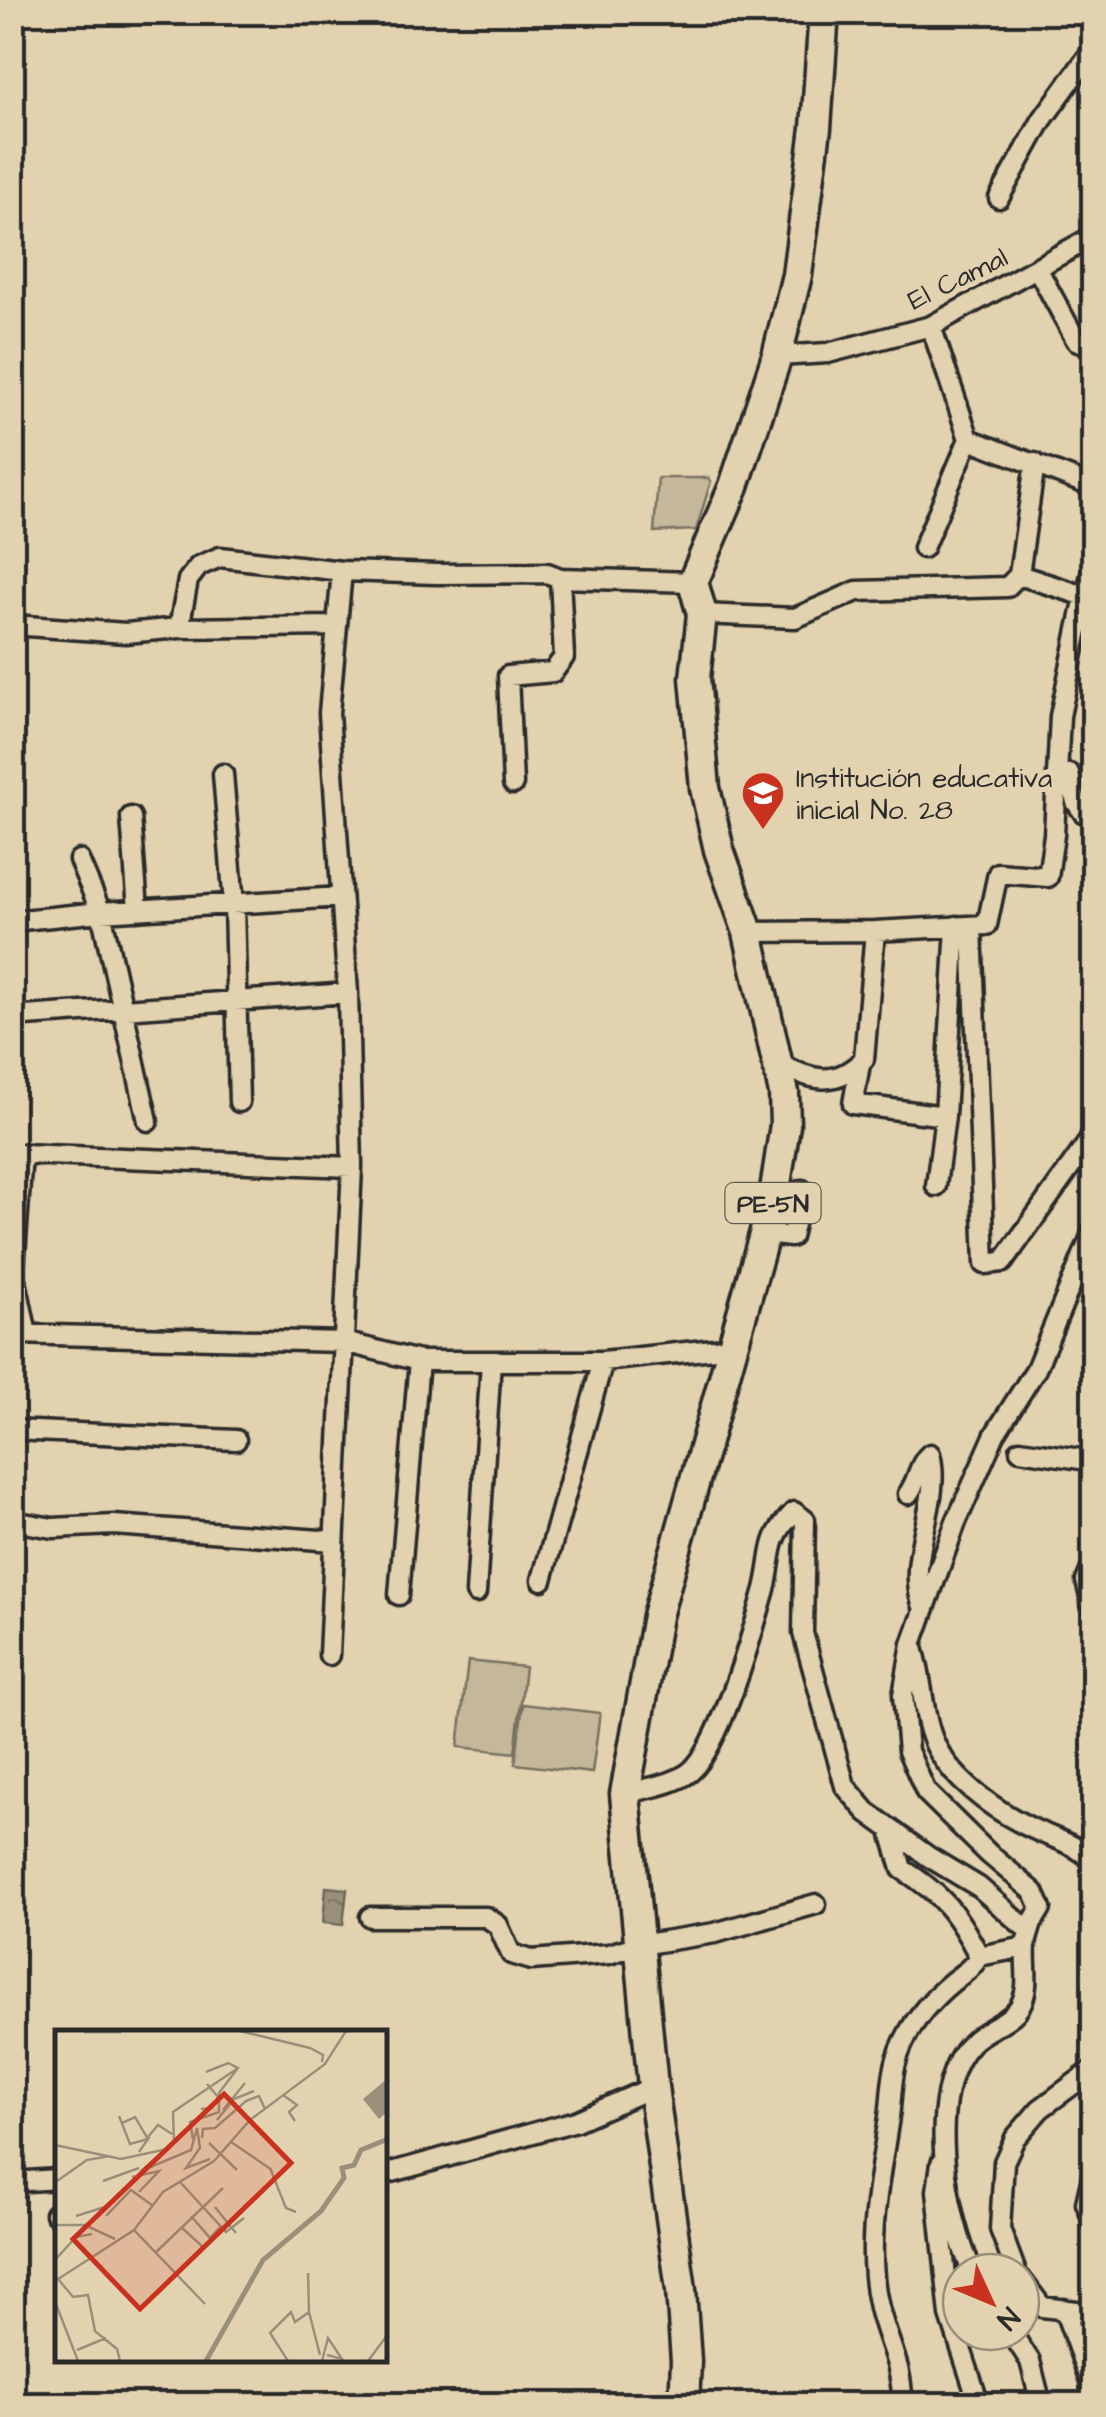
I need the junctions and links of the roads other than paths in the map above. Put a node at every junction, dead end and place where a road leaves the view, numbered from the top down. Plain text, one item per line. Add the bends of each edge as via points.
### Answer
1 (824, 12) edge
2 (1090, 12) edge
3 (1094, 25) edge
4 (1094, 48) edge
5 (998, 198) dead end
6 (1094, 236) edge
7 (1037, 268) junction
8 (931, 326) junction
9 (1094, 347) edge
10 (777, 356) junction
11 (970, 440) junction
12 (1035, 464) junction
13 (1094, 488) edge
14 (923, 548) dead end
15 (1094, 566) edge
16 (342, 571) junction
17 (1019, 575) junction
18 (560, 578) junction
19 (693, 582) junction
20 (1085, 596) junction
21 (702, 614) junction
22 (12, 625) edge
23 (335, 626) junction
24 (179, 628) junction
25 (223, 774) dead end
26 (513, 784) dead end
27 (1094, 813) edge
28 (131, 817) dead end
29 (1054, 835) junction
30 (78, 860) dead end
31 (342, 897) junction
32 (234, 905) junction
33 (138, 910) junction
34 (101, 912) junction
35 (12, 921) edge
36 (964, 926) junction
37 (875, 931) junction
38 (748, 932) junction
39 (348, 992) junction
40 (237, 1001) junction
41 (126, 1011) junction
42 (14, 1017) edge
43 (12, 1060) edge
44 (778, 1064) junction
45 (860, 1064) junction
46 (239, 1102) dead end
47 (945, 1116) junction
48 (148, 1121) dead end
49 (1094, 1126) edge
50 (352, 1167) junction
51 (936, 1186) dead end
52 (802, 1190) dead end
53 (1094, 1230) edge
54 (764, 1234) junction
55 (20, 1334) edge
56 (344, 1342) junction
57 (732, 1347) junction
58 (419, 1361) junction
59 (491, 1361) junction
60 (603, 1361) junction
61 (12, 1430) edge
62 (236, 1440) dead end
63 (1020, 1450) dead end
64 (1094, 1461) edge
65 (908, 1494) dead end
66 (12, 1522) edge
67 (334, 1542) junction
68 (1094, 1562) edge
69 (542, 1580) dead end
70 (476, 1593) dead end
71 (399, 1596) dead end
72 (925, 1609) junction
73 (1094, 1612) edge
74 (912, 1644) junction
75 (329, 1655) dead end
76 (624, 1794) junction
77 (892, 1830) junction
78 (1094, 1862) edge
79 (816, 1904) dead end
80 (370, 1917) dead end
81 (1032, 1922) junction
82 (639, 1945) junction
83 (1026, 1947) junction
84 (978, 1956) junction
85 (1094, 2070) edge
86 (653, 2087) junction
87 (943, 2147) junction
88 (1094, 2168) edge
89 (388, 2173) edge
90 (55, 2179) edge
91 (12, 2182) edge
92 (1094, 2224) edge
93 (965, 2252) edge
94 (1009, 2252) edge
95 (1042, 2307) edge
96 (1064, 2309) junction
97 (1094, 2313) edge
98 (1025, 2352) edge
99 (684, 2404) edge
100 (902, 2404) edge
101 (979, 2404) edge
102 (1040, 2404) edge
103 (1092, 2404) edge

1 - 10 highway via 798,275
2 - 3 street
4 - 5 street
6 - 7 street, El Camal
7 - 8 street, El Camal
7 - 9 street via 1076,340
8 - 10 street, El Camal via 828,352
8 - 11 street
10 - 19 highway
11 - 12 street
11 - 14 street
12 - 13 street
12 - 17 street
15 - 20 street
16 - 18 street
16 - 23 street
16 - 24 street via 220,556 188,580
17 - 20 street
17 - 21 street via 1007,587 857,591 795,618
18 - 19 street
18 - 26 street via 564,657 554,672 508,676
19 - 21 highway, PE-5N
20 - 29 street via 1060,716
21 - 38 highway, PE-5N via 695,678 705,788
22 - 24 street via 126,633
23 - 24 street
23 - 31 street via 330,714
25 - 32 street
27 - 29 street via 1083,812 1069,774 1058,772
28 - 33 street
29 - 36 street via 1048,877 998,873 987,925
30 - 34 street
31 - 32 street
31 - 39 street
32 - 33 street
32 - 40 street
33 - 34 street
34 - 35 street
34 - 41 street
36 - 37 street
36 - 47 street
36 - 49 street via 985,1264 1003,1262 1090,1141
37 - 38 street
37 - 45 street
38 - 44 highway, PE-5N
39 - 40 street
39 - 50 street
40 - 41 street
40 - 46 street
41 - 42 street
41 - 48 street
42 - 43 street
44 - 45 street via 820,1080
44 - 54 highway, PE-5N via 784,1125
45 - 47 street via 853,1104
47 - 51 street
50 - 55 street via 22,1154 14,1271
50 - 56 street
52 - 54 street via 791,1236
53 - 72 street via 1036,1369 995,1434
54 - 57 highway, PE-5N
55 - 56 street
56 - 58 street
56 - 67 street
57 - 60 street
57 - 76 highway, PE-5N via 650,1647
58 - 59 street
58 - 71 street
59 - 60 street
59 - 70 street
60 - 69 street
61 - 62 street
63 - 64 street
65 - 72 street via 930,1454 931,1496 918,1570
66 - 67 street
67 - 75 street
68 - 73 street via 1086,1581
72 - 74 street
74 - 78 street via 936,1746 948,1766 977,1794 1078,1846
74 - 81 street via 903,1695 908,1751 926,1792 1034,1892 1042,1908
76 - 77 street via 682,1777 706,1755 766,1586 776,1530 794,1512 805,1520 802,1633 845,1786
76 - 82 highway, PE-5N
77 - 81 street via 979,1887 1022,1925
77 - 84 street via 902,1868 954,1910
79 - 82 street via 715,1933
80 - 82 street via 486,1917 498,1925 511,1954 524,1960
81 - 83 street
82 - 86 highway, PE-5N
83 - 84 street
83 - 87 street via 1029,1974 1020,2008 971,2043 952,2072
84 - 100 street via 974,1967 923,2009 893,2074 873,2238 878,2306 903,2377
85 - 94 street via 1040,2109 1015,2138 1004,2162 1000,2229
86 - 89 street via 576,2121
86 - 99 highway, PE-5N via 681,2290
87 - 93 street
87 - 101 street via 937,2190 950,2315
88 - 92 street via 1086,2203
90 - 91 street
95 - 96 street
96 - 97 street
96 - 103 street
98 - 102 street

